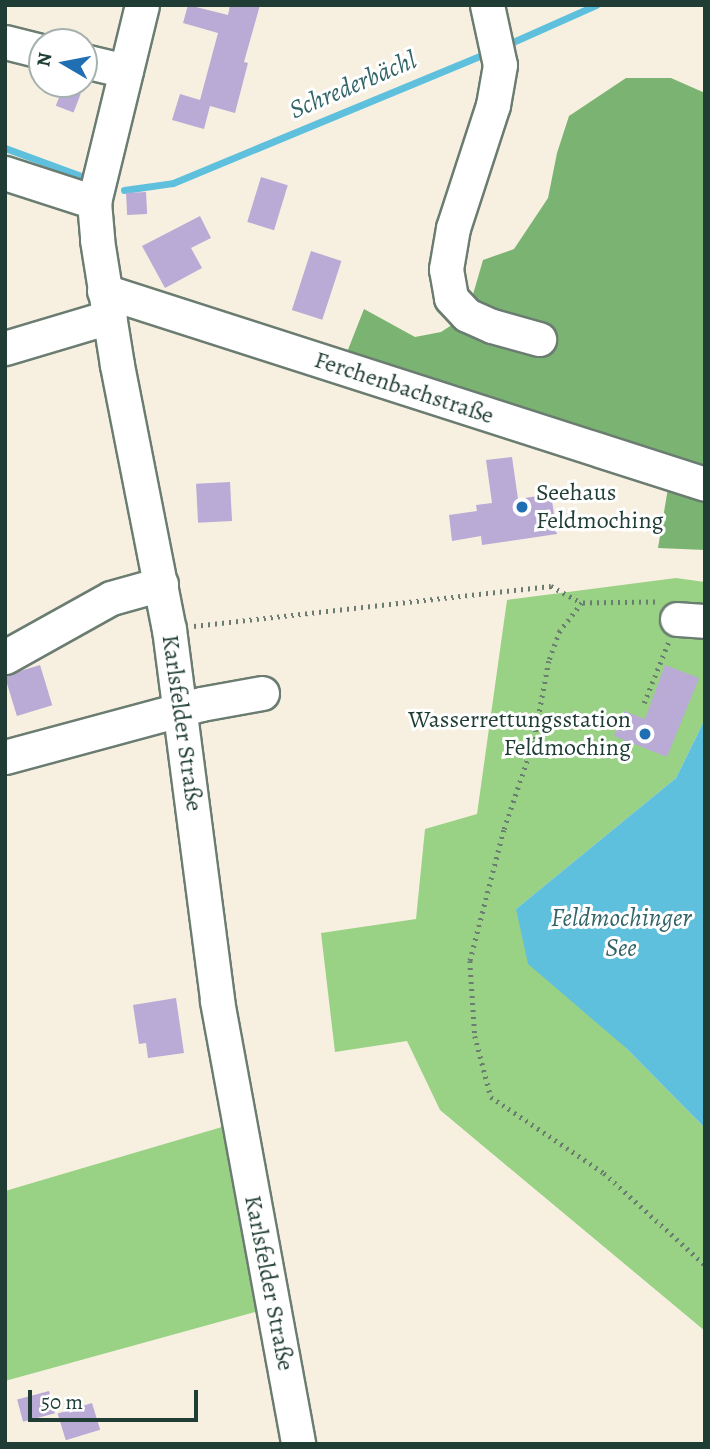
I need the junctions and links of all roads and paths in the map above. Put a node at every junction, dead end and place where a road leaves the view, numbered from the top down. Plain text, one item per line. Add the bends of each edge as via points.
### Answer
1 (142, 5) edge
2 (493, 35) edge
3 (5, 42) edge
4 (28, 48) edge
5 (98, 64) edge
6 (126, 71) junction
7 (12, 183) edge
8 (94, 202) junction
9 (107, 304) junction
10 (539, 339) dead end
11 (5, 348) edge
12 (705, 484) edge
13 (161, 583) junction
14 (582, 603) junction
15 (680, 614) edge
16 (169, 629) junction
17 (5, 657) edge
18 (262, 693) dead end
19 (645, 703) dead end
20 (182, 711) junction
21 (5, 757) edge
22 (705, 1265) edge
23 (298, 1444) edge

1 - 6 street, Karlsfelder Straße
2 - 10 street via 493,105 453,228 446,269 451,298 467,315
3 - 4 street
5 - 6 street
6 - 8 street, Karlsfelder Straße
7 - 8 street
8 - 9 street, Karlsfelder Straße
9 - 11 street
9 - 12 street, Ferchenbachstraße
9 - 13 street, Karlsfelder Straße
13 - 16 street, Karlsfelder Straße
13 - 17 street via 111,598
14 - 15 path
14 - 16 path via 551,586
14 - 22 path via 560,631 549,661 534,741 504,831 470,961 475,1036 491,1097 604,1173
15 - 19 path
16 - 20 street, Karlsfelder Straße
18 - 20 street
20 - 21 street
20 - 23 street, Karlsfelder Straße via 217,1001

